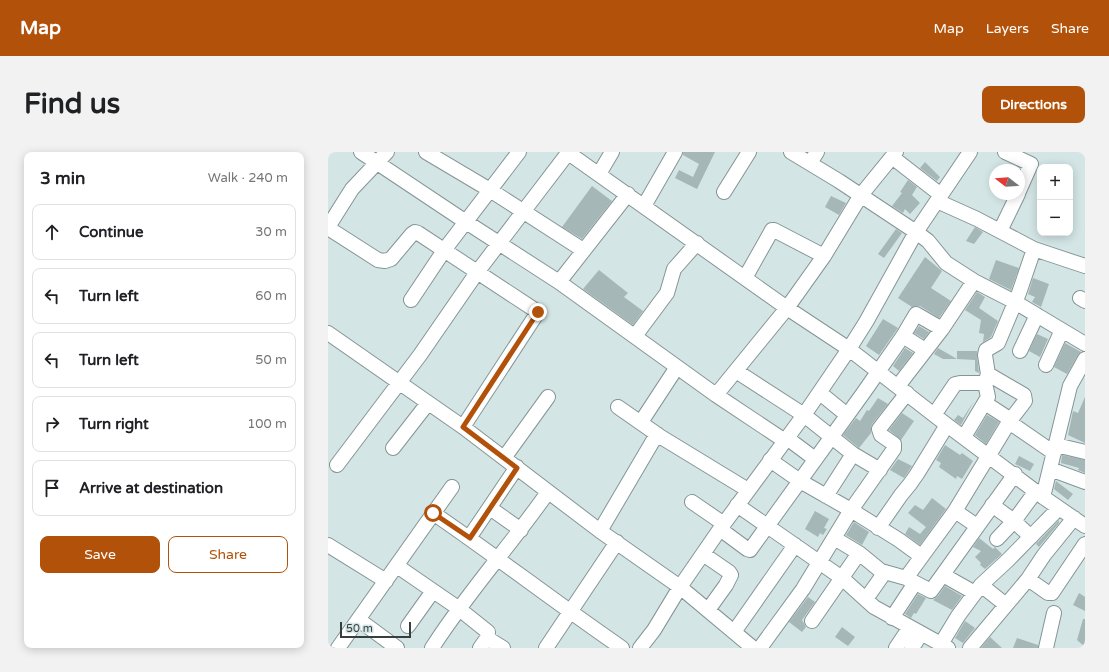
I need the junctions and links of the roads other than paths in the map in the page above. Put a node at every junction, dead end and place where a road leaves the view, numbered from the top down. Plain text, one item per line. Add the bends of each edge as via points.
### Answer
1 (362, 152) edge
2 (426, 152) edge
3 (519, 152) edge
4 (567, 152) edge
5 (612, 152) edge
6 (676, 152) edge
7 (749, 152) edge
8 (791, 152) edge
9 (970, 152) edge
10 (1005, 152) edge
11 (894, 155) edge
12 (382, 157) edge
13 (813, 158) edge
14 (599, 174) junction
15 (1025, 176) edge
16 (490, 190) junction
17 (724, 192) dead end
18 (628, 194) junction
19 (862, 196) junction
20 (939, 198) junction
21 (1015, 200) edge
22 (644, 206) junction
23 (522, 212) junction
24 (466, 222) junction
25 (328, 227) edge
26 (1000, 231) junction
27 (916, 232) junction
28 (499, 243) junction
29 (697, 243) junction
30 (445, 249) junction
31 (1034, 249) junction
32 (583, 250) junction
33 (824, 256) junction
34 (1085, 266) edge
35 (478, 271) junction
36 (745, 278) junction
37 (974, 281) junction
38 (559, 282) junction
39 (411, 300) dead end
40 (1015, 302) junction
41 (787, 308) junction
42 (1037, 315) junction
43 (942, 329) junction
44 (1062, 330) junction
45 (328, 333) edge
46 (635, 336) junction
47 (903, 336) junction
48 (1085, 344) edge
49 (850, 349) junction
50 (925, 350) junction
51 (1020, 351) dead end
52 (1085, 359) edge
53 (1046, 365) dead end
54 (677, 367) junction
55 (736, 371) junction
56 (878, 372) junction
57 (987, 378) junction
58 (399, 382) junction
59 (902, 390) junction
60 (820, 393) junction
61 (716, 395) junction
62 (548, 397) dead end
63 (428, 403) junction
64 (985, 403) junction
65 (618, 407) dead end
66 (804, 415) junction
67 (847, 415) junction
68 (934, 415) junction
69 (1010, 421) junction
70 (641, 422) junction
71 (947, 425) junction
72 (463, 427) junction
73 (657, 434) junction
74 (831, 437) junction
75 (964, 437) junction
76 (786, 439) junction
77 (393, 448) dead end
78 (1055, 449) junction
79 (1085, 452) edge
80 (853, 454) junction
81 (988, 455) junction
82 (504, 458) junction
83 (815, 459) junction
84 (770, 460) junction
85 (337, 465) dead end
86 (517, 468) junction
87 (1050, 469) junction
88 (880, 470) junction
89 (1015, 474) junction
90 (800, 481) junction
91 (1085, 482) edge
92 (452, 487) dead end
93 (748, 490) junction
94 (548, 492) junction
95 (1040, 494) junction
96 (826, 496) junction
97 (692, 502) dead end
98 (737, 505) junction
99 (992, 505) junction
100 (490, 508) junction
101 (1059, 508) junction
102 (851, 510) junction
103 (955, 511) junction
104 (433, 513) junction
105 (1081, 519) edge
106 (1014, 521) junction
107 (722, 526) junction
108 (768, 526) junction
109 (977, 526) junction
110 (878, 528) junction
111 (521, 530) junction
112 (600, 531) junction
113 (1031, 537) junction
114 (470, 538) junction
115 (834, 538) junction
116 (997, 539) dead end
117 (616, 542) junction
118 (1085, 544) edge
119 (795, 545) junction
120 (328, 546) edge
121 (859, 553) junction
122 (703, 554) junction
123 (921, 556) junction
124 (498, 558) junction
125 (820, 562) junction
126 (397, 566) junction
127 (885, 572) junction
128 (943, 575) junction
129 (842, 578) junction
130 (1028, 579) junction
131 (911, 580) junction
132 (386, 581) junction
133 (680, 587) junction
134 (978, 589) junction
135 (433, 591) junction
136 (866, 599) junction
137 (1006, 605) junction
138 (458, 608) junction
139 (708, 610) junction
140 (570, 612) junction
141 (1054, 613) dead end
142 (892, 618) junction
143 (359, 620) junction
144 (812, 621) dead end
145 (408, 626) dead end
146 (915, 630) junction
147 (742, 642) edge
148 (484, 643) edge
149 (436, 646) edge
150 (944, 646) edge
151 (338, 648) edge
152 (397, 648) edge
153 (502, 648) edge
154 (546, 648) edge
155 (622, 648) edge
156 (640, 648) edge
157 (760, 648) edge
158 (896, 648) edge
159 (912, 648) edge
160 (970, 648) edge
161 (1046, 648) edge

1 - 12 street
2 - 16 street
3 - 16 street
4 - 14 street
4 - 23 street
5 - 14 street
6 - 22 street
7 - 17 street
8 - 13 street
9 - 20 street
10 - 15 street via 1030,164
11 - 19 street
11 - 20 street
12 - 24 street
12 - 25 street via 352,189
13 - 19 street
14 - 18 street
16 - 23 street
16 - 24 street
18 - 22 street
18 - 32 street
19 - 27 street
19 - 33 street
20 - 26 street
20 - 27 street
21 - 26 street
22 - 29 street
23 - 28 street
23 - 32 street
24 - 28 street
24 - 30 street
25 - 30 street via 378,260 391,259 415,232
26 - 31 street
27 - 37 street via 928,241 944,262
27 - 49 street
28 - 35 street
28 - 38 street
29 - 36 street
29 - 46 street via 674,268 667,293
30 - 35 street
30 - 39 street
31 - 34 street
31 - 40 street
32 - 38 street
33 - 36 street via 772,230
33 - 41 street
35 - 58 street
35 - 72 street via 538,312
36 - 41 street
37 - 40 street
37 - 43 street
38 - 46 street
40 - 42 street
40 - 57 street via 998,344 986,350
41 - 49 street
41 - 55 street
42 - 44 street
42 - 51 street
43 - 47 street via 916,314
43 - 50 street
44 - 48 street
44 - 53 street
45 - 58 street
46 - 54 street
47 - 50 street
47 - 56 street
49 - 56 street
49 - 60 street
50 - 59 street
52 - 78 street via 1070,386
54 - 61 street
54 - 70 street
55 - 61 street
55 - 66 street
56 - 59 street
56 - 67 street
57 - 64 street via 988,395
57 - 68 street via 955,384
57 - 69 street via 1025,397 1024,403
58 - 63 street
58 - 85 street
59 - 68 street
59 - 88 street via 879,429 881,435 895,446
60 - 66 street
60 - 67 street
61 - 76 street
62 - 82 street
63 - 72 street
63 - 77 street
64 - 69 street
64 - 75 street
65 - 70 street
66 - 74 street
66 - 76 street
67 - 74 street
68 - 71 street
69 - 78 street
69 - 81 street
70 - 73 street
71 - 75 street
71 - 110 street via 917,474
72 - 82 street
73 - 93 street
73 - 112 street
74 - 80 street
74 - 83 street
75 - 81 street
76 - 83 street
76 - 84 street
78 - 79 street
78 - 87 street
80 - 88 street
80 - 96 street
81 - 89 street
81 - 103 street
82 - 86 street
83 - 90 street
84 - 90 street
84 - 93 street
86 - 94 street
86 - 100 street
87 - 91 street
87 - 95 street
88 - 102 street
89 - 95 street
89 - 99 street
90 - 96 street
90 - 108 street
92 - 104 street
93 - 98 street
94 - 111 street
94 - 112 street
95 - 101 street
95 - 106 street
96 - 102 street
97 - 107 street
98 - 107 street
98 - 108 street
99 - 106 street
99 - 109 street
100 - 111 street
100 - 114 street
101 - 105 street
101 - 113 street
102 - 110 street
102 - 115 street
103 - 109 street
103 - 123 street
104 - 114 street
104 - 126 street
105 - 130 street via 1044,555
106 - 113 street
106 - 116 street
107 - 108 street via 749,550
107 - 122 street
108 - 119 street
109 - 128 street
110 - 123 street
111 - 124 street
112 - 117 street
113 - 134 street
114 - 124 street
115 - 121 street
115 - 125 street
117 - 133 street
117 - 140 street
118 - 130 street via 1052,593 1048,593
119 - 125 street
119 - 147 street
120 - 132 street
121 - 127 street
121 - 129 street
122 - 133 street
122 - 139 street via 731,575
123 - 131 street
124 - 138 street
124 - 140 street
125 - 129 street
125 - 157 street
126 - 132 street
126 - 135 street
127 - 131 street
127 - 136 street
128 - 131 street via 931,591
128 - 134 street
129 - 136 street
129 - 144 street
130 - 137 street
131 - 142 street
132 - 143 street
133 - 139 street
133 - 156 street
134 - 137 street
134 - 150 street via 958,616
135 - 138 street
135 - 145 street
136 - 142 street
137 - 160 street
138 - 148 street via 488,632
138 - 149 street
139 - 147 street
140 - 154 street
140 - 155 street
141 - 161 street
142 - 146 street
143 - 151 street
143 - 152 street
146 - 150 street
146 - 158 street
146 - 159 street
148 - 153 street

